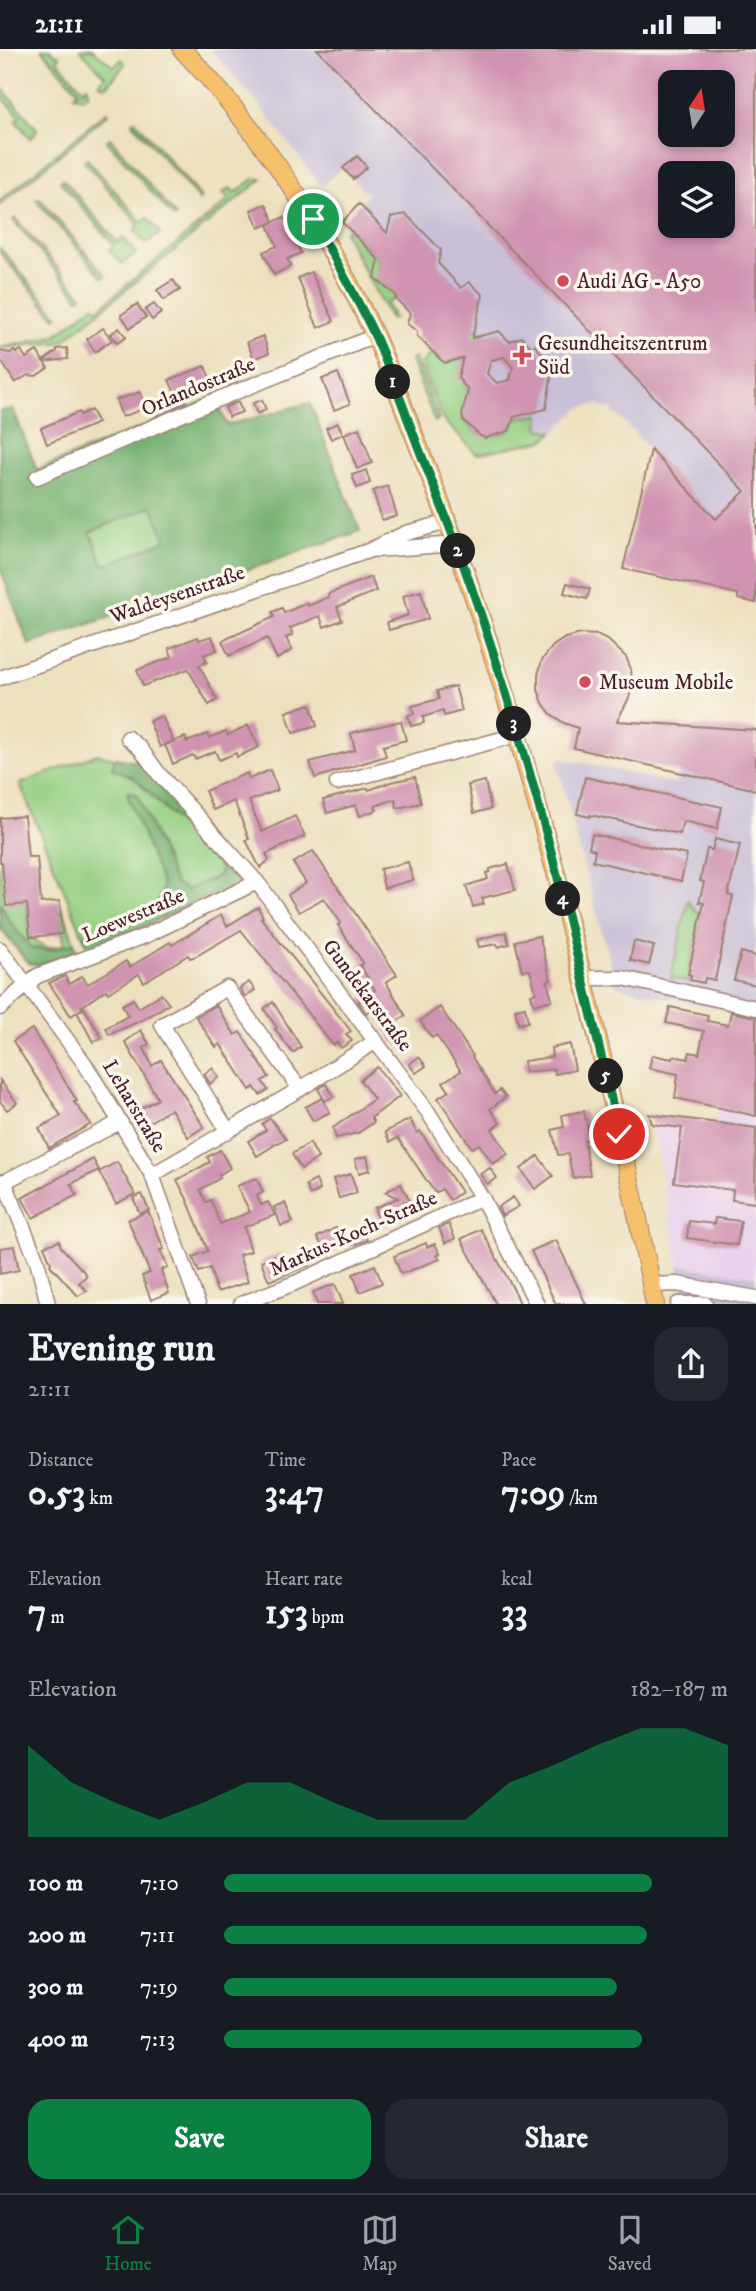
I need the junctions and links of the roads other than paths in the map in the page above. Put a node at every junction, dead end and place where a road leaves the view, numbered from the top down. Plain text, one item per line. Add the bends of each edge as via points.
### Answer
1 (182, 49) edge
2 (375, 336) junction
3 (37, 477) dead end
4 (448, 522) junction
5 (456, 544) junction
6 (368, 551) junction
7 (0, 678) edge
8 (517, 735) junction
9 (128, 739) dead end
10 (337, 783) dead end
11 (257, 882) junction
12 (0, 949) edge
13 (584, 978) junction
14 (26, 985) junction
15 (756, 1007) edge
16 (0, 1008) edge
17 (376, 1041) junction
18 (300, 1089) junction
19 (120, 1122) junction
20 (228, 1131) junction
21 (152, 1175) junction
22 (2, 1182) edge
23 (482, 1198) junction
24 (651, 1285) junction
25 (756, 1298) edge
26 (48, 1304) edge
27 (198, 1304) edge
28 (241, 1304) edge
29 (537, 1304) edge
30 (655, 1304) edge
31 (678, 1304) edge
32 (705, 1304) edge

1 - 2 main road via 255,133 289,181
2 - 3 street, Orlandostraße
2 - 4 main road
4 - 5 main road
4 - 6 street, Waldeysenstraße via 406,533
5 - 6 street, Waldeysenstraße
5 - 8 main road
6 - 7 street, Waldeysenstraße
8 - 10 street
8 - 13 main road
9 - 11 street, Gundekarstraße
11 - 14 street, Loewestraße via 145,936
11 - 17 street, Gundekarstraße
12 - 14 street, Leharstraße
13 - 15 street via 623,978
13 - 24 main road
14 - 16 street, Loewestraße
14 - 19 street, Leharstraße via 85,1064
17 - 18 street
17 - 23 street, Gundekarstraße
18 - 20 street
18 - 20 street via 227,988 162,1024
19 - 21 street, Leharstraße
19 - 22 street
20 - 21 street
21 - 27 street, Leharstraße
22 - 26 street via 37,1261
23 - 28 street, Markus-Koch-Straße
23 - 29 street, Gundekarstraße
24 - 25 street via 677,1284
24 - 30 main road
31 - 32 street

